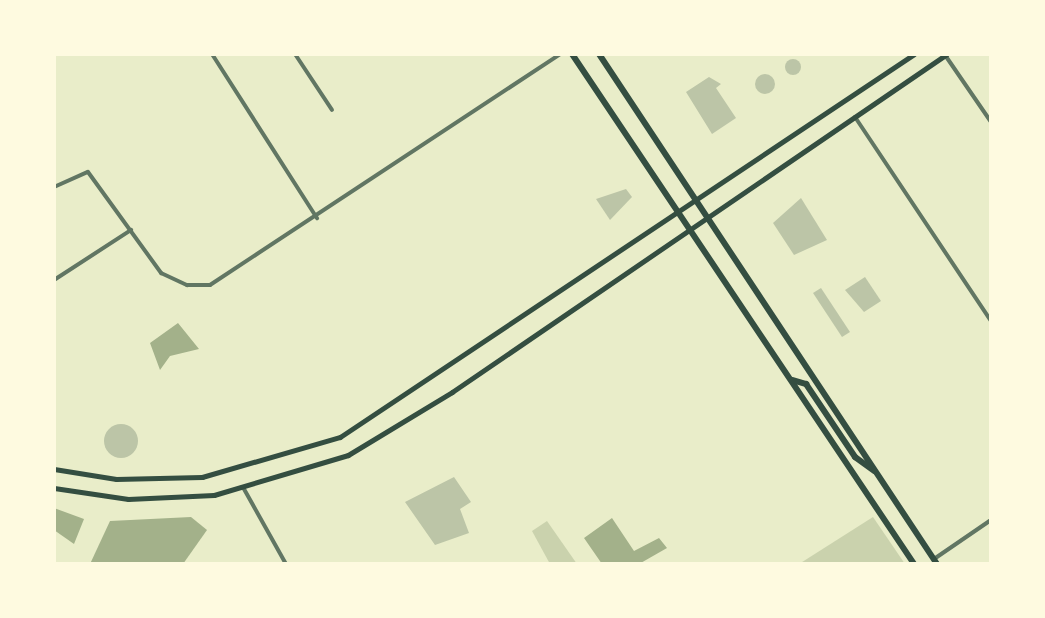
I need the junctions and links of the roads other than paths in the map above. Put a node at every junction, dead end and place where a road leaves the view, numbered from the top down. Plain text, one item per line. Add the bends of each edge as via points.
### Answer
1 (212, 54) edge
2 (295, 54) edge
3 (560, 54) edge
4 (572, 54) edge
5 (599, 54) edge
6 (914, 54) edge
7 (946, 54) edge
8 (332, 110) dead end
9 (855, 115) junction
10 (991, 122) edge
11 (54, 187) edge
12 (696, 200) junction
13 (678, 213) junction
14 (706, 215) junction
15 (317, 218) junction
16 (688, 229) junction
17 (131, 230) junction
18 (54, 280) edge
19 (991, 321) edge
20 (792, 380) junction
21 (54, 469) edge
22 (877, 473) junction
23 (54, 488) edge
24 (244, 489) junction
25 (991, 520) edge
26 (936, 561) edge
27 (286, 564) edge
28 (914, 564) edge
29 (926, 564) edge

1 - 15 street
2 - 8 street
3 - 15 street
4 - 13 main road
5 - 12 main road
6 - 12 main road
7 - 9 main road
7 - 10 street
9 - 14 main road
9 - 19 street
11 - 17 street via 88,172
12 - 13 main road
12 - 14 main road
13 - 16 main road
13 - 21 main road via 382,415 317,447 181,479
14 - 16 main road
14 - 22 main road
15 - 17 street via 227,278 199,286 164,276
16 - 20 main road
16 - 24 main road via 388,434 330,463
17 - 18 street
20 - 22 main road via 806,384 855,457
20 - 28 main road
22 - 26 main road
23 - 24 main road via 143,499
24 - 27 street
25 - 26 street
26 - 29 main road

